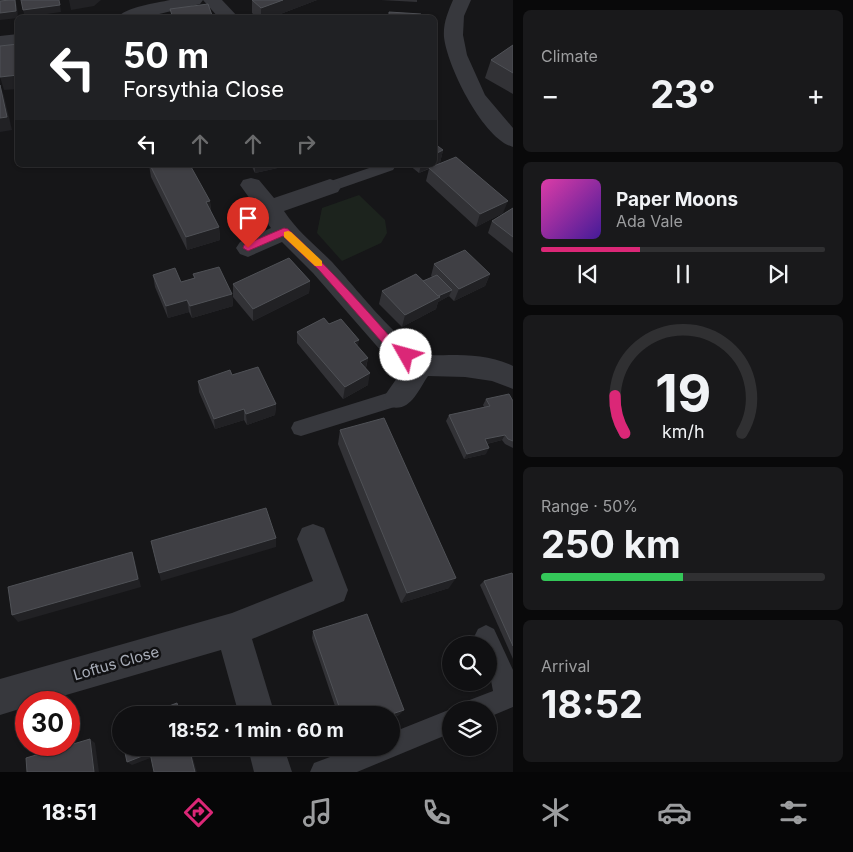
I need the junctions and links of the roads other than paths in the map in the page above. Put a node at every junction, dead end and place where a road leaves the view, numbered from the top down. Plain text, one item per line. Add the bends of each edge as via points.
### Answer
1 (194, 0) edge
2 (212, 0) edge
3 (462, 0) edge
4 (141, 6) edge
5 (130, 15) edge
6 (227, 15) edge
7 (15, 40) edge
8 (0, 42) edge
9 (513, 140) edge
10 (385, 167) edge
11 (251, 185) dead end
12 (330, 187) joint
13 (270, 208) junction
14 (284, 231) junction
15 (248, 248) dead end
16 (421, 365) junction
17 (513, 378) edge
18 (397, 398) joint
19 (301, 428) dead end
20 (313, 539) dead end
21 (232, 630) junction
22 (497, 661) edge
23 (0, 697) edge
24 (497, 702) edge
25 (254, 706) edge
26 (442, 725) edge
27 (400, 742) edge
28 (268, 756) edge
29 (366, 756) edge
30 (273, 772) edge
31 (323, 772) edge

1 - 4 street
2 - 6 street
3 - 9 street via 456,9 454,36 458,59 474,94
4 - 5 street
7 - 8 street
10 - 12 lane
11 - 13 street
12 - 13 street
13 - 14 street
14 - 15 street
14 - 16 street via 322,267 391,344
16 - 17 street via 496,370
16 - 18 street
18 - 19 lane
20 - 21 street, Loftus Close via 332,590
21 - 23 street, Loftus Close
21 - 25 street
22 - 24 lane via 506,698
26 - 27 lane
28 - 30 street
29 - 31 lane

